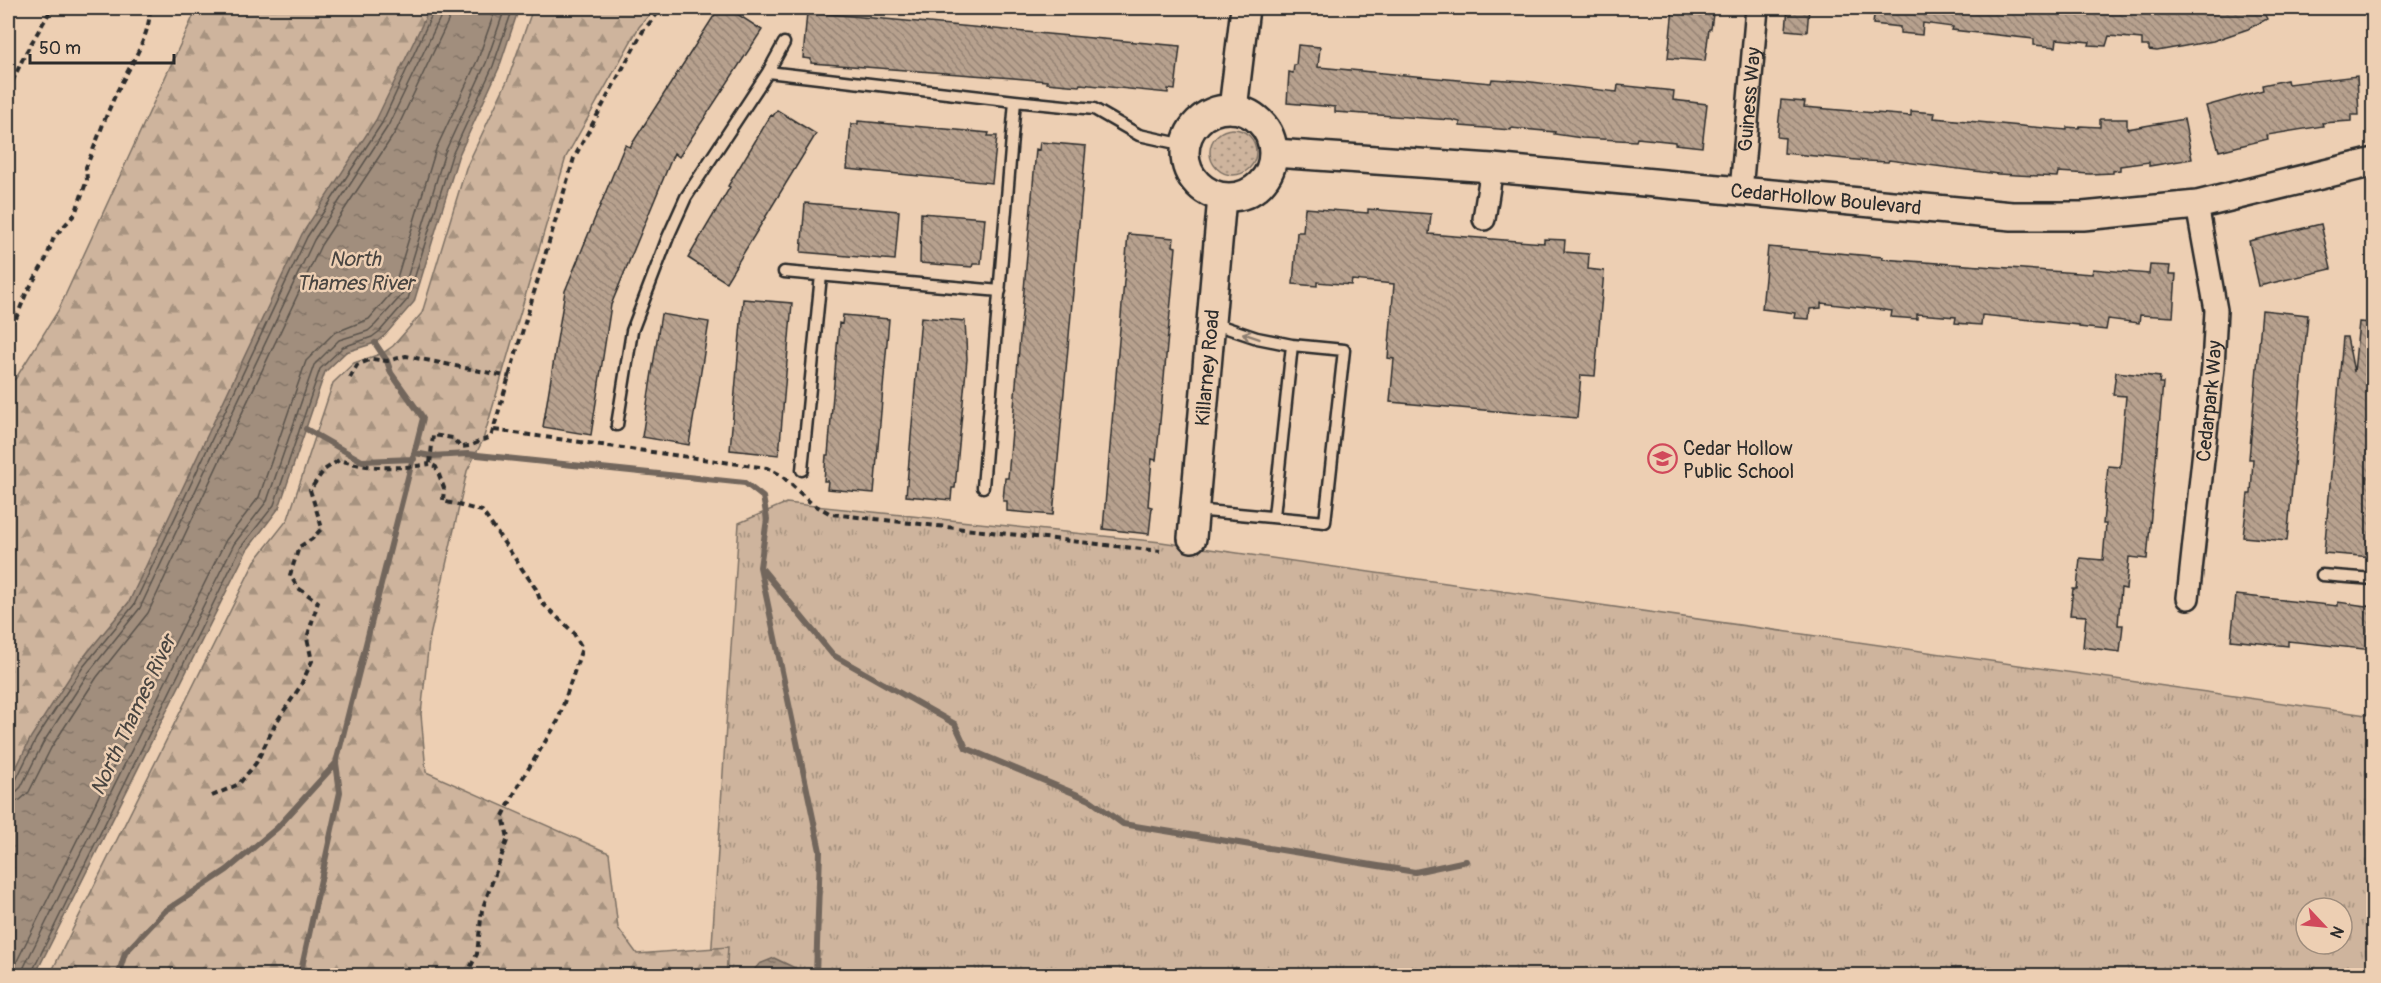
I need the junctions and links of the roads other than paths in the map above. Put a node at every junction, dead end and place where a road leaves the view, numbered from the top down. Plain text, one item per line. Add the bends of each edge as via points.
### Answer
1 (1245, 8) edge
2 (1756, 8) edge
3 (784, 42) dead end
4 (768, 72) junction
5 (1015, 102) junction
6 (1233, 109) junction
7 (1185, 145) junction
8 (1274, 153) junction
9 (2373, 162) edge
10 (1492, 168) junction
11 (1742, 191) junction
12 (1222, 198) junction
13 (2197, 205) junction
14 (1484, 219) dead end
15 (784, 272) dead end
16 (821, 275) junction
17 (999, 291) junction
18 (1211, 323) junction
19 (1292, 345) junction
20 (617, 425) dead end
21 (802, 470) dead end
22 (983, 487) dead end
23 (1195, 510) junction
24 (1274, 516) junction
25 (1192, 538) dead end
26 (2322, 575) dead end
27 (2373, 579) edge
28 (2188, 598) dead end

1 - 6 street
2 - 11 street, Guiness Way
3 - 4 lane
4 - 5 lane
4 - 20 lane via 686,197 668,237 632,331
5 - 7 lane via 1094,109 1139,135
5 - 17 lane
6 - 7 street via 1210,113 1197,122
6 - 8 street via 1251,114 1263,124
7 - 12 street via 1190,176 1200,187
8 - 10 street, CedarHollow Boulevard
8 - 12 street via 1261,185 1248,194
9 - 13 street, CedarHollow Boulevard
10 - 11 street, CedarHollow Boulevard
10 - 14 street
11 - 13 street, CedarHollow Boulevard via 2012,216 2084,216
12 - 18 street, Killarney Road
13 - 28 street, Cedarpark Way via 2216,310
15 - 16 lane
16 - 17 lane
16 - 21 lane
17 - 22 lane
19 -> 18 lane
18 - 23 street, Killarney Road
19 - 24 lane
19 - 24 lane via 1344,350 1325,522
23 - 24 lane
23 - 25 street, Killarney Road
26 - 27 lane

